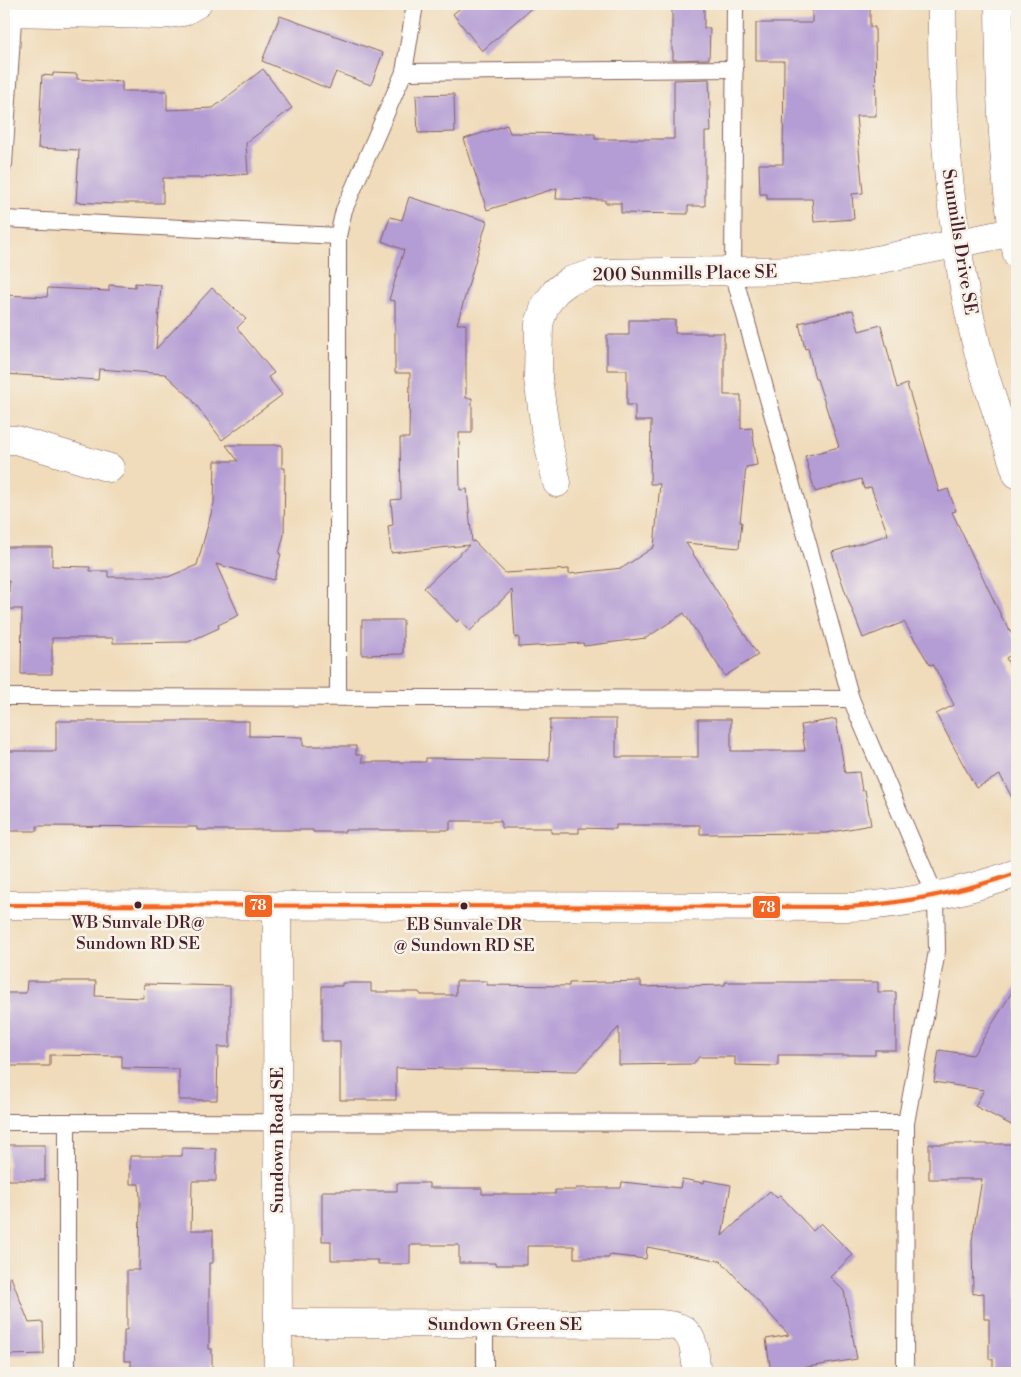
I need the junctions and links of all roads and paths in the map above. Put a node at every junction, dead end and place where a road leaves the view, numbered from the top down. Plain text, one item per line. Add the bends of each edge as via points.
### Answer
1 (197, 4) edge
2 (415, 4) edge
3 (735, 4) edge
4 (942, 4) edge
5 (999, 4) edge
6 (11, 9) edge
7 (735, 69) junction
8 (404, 72) junction
9 (4, 164) edge
10 (4, 219) edge
11 (338, 236) junction
12 (1016, 239) edge
13 (956, 243) junction
14 (733, 272) junction
15 (4, 440) edge
16 (110, 468) dead end
17 (1017, 474) edge
18 (557, 483) dead end
19 (4, 697) edge
20 (338, 697) junction
21 (851, 699) junction
22 (1017, 873) edge
23 (936, 897) junction
24 (4, 905) edge
25 (277, 906) junction
26 (4, 1122) edge
27 (67, 1122) junction
28 (276, 1122) junction
29 (906, 1123) junction
30 (278, 1323) junction
31 (485, 1324) junction
32 (67, 1373) edge
33 (278, 1373) edge
34 (485, 1373) edge
35 (696, 1373) edge
36 (905, 1373) edge

1 - 6 street via 183,12 162,15
2 - 8 lane
3 - 7 lane
4 - 13 street, Sunmills Drive SE via 945,136
5 - 12 street via 1005,156
6 - 9 lane
7 - 8 lane
7 - 14 lane
8 - 11 lane via 344,210
10 - 11 lane
11 - 20 lane
12 - 13 street, 200 Sunmills Place SE
13 - 14 street, 200 Sunmills Place SE via 861,263 809,270
13 - 17 street, Sunmills Drive SE via 976,343
14 - 18 street, 200 Sunmills Place SE via 595,273 568,281 556,292 539,324 538,379 544,428
14 - 21 lane
15 - 16 street via 16,440
19 - 20 lane
20 - 21 lane
21 - 23 lane
22 - 23 street
23 - 25 street via 849,907
23 - 29 lane via 937,951
24 - 25 street
25 - 28 street, Sundown Road SE
26 - 27 lane
27 - 28 lane
27 - 32 lane
28 - 29 lane
28 - 30 street, Sundown Road SE
29 - 36 lane
30 - 31 street, Sundown Green SE
30 - 33 street, Sundown Road SE
31 - 34 lane
31 - 35 street, Sundown Green SE via 677,1326 688,1333 694,1348

